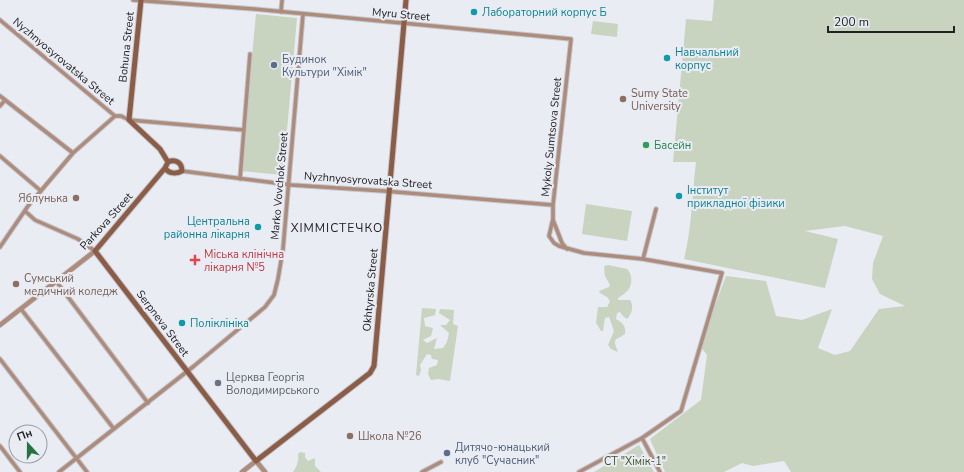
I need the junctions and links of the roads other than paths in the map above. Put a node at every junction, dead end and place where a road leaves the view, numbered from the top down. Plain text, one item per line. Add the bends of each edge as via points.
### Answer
1 (133, 0) edge
2 (141, 0) edge
3 (282, 0) edge
4 (406, 0) edge
5 (281, 12) junction
6 (303, 14) junction
7 (0, 20) edge
8 (404, 23) junction
9 (570, 39) joint
10 (250, 54) dead end
11 (0, 96) edge
12 (5, 100) junction
13 (0, 106) edge
14 (115, 116) junction
15 (129, 120) junction
16 (244, 130) junction
17 (73, 153) junction
18 (0, 156) edge
19 (168, 162) junction
20 (165, 168) junction
21 (182, 171) junction
22 (240, 179) junction
23 (289, 185) junction
24 (41, 191) junction
25 (389, 191) junction
26 (553, 206) junction
27 (656, 209) dead end
28 (25, 211) junction
29 (553, 219) junction
30 (0, 247) edge
31 (567, 249) junction
32 (95, 251) junction
33 (643, 259) junction
34 (56, 281) junction
35 (21, 308) junction
36 (0, 325) edge
37 (0, 359) edge
38 (187, 372) junction
39 (148, 403) junction
40 (114, 429) junction
41 (642, 438) junction
42 (0, 446) edge
43 (76, 458) junction
44 (256, 461) junction
45 (440, 462) dead end
46 (20, 472) edge
47 (59, 472) edge
48 (87, 472) edge
49 (242, 472) edge
50 (265, 472) edge
51 (422, 472) edge
52 (579, 472) edge
53 (660, 472) edge

1 - 2 street, Myru Street
2 - 5 street, Myru Street
2 - 15 main road, Bohuna Street
3 - 5 street
4 - 8 main road, Okhtyrska Street
5 - 6 street, Myru Street
6 - 8 street, Myru Street
6 - 23 street, Marko Vovchok Street
7 - 14 street, Nyzhnyosyrovatska Street
8 - 9 street, Myru Street
8 - 25 main road, Okhtyrska Street
9 - 26 street, Mykoly Sumtsova Street
10 - 16 street
11 - 12 street
12 - 13 street
12 - 17 street
14 - 15 street, Nyzhnyosyrovatska Street
14 - 17 street
15 - 16 street
15 - 19 main road, Nyzhnyosyrovatska Street via 160,149
16 - 22 street
17 - 24 street
18 - 24 street
19 - 20 main road
19 - 21 main road, Nyzhnyosyrovatska Street via 178,162
20 - 21 main road, Nyzhnyosyrovatska Street via 175,173
20 - 32 main road, Parkova Street
21 - 22 street, Nyzhnyosyrovatska Street
22 - 23 street, Nyzhnyosyrovatska Street
23 - 25 street, Nyzhnyosyrovatska Street
23 - 38 street, Marko Vovchok Street via 283,249 274,295 259,313
24 - 28 street
25 - 26 street, Nyzhnyosyrovatska Street
25 - 44 main road, Okhtyrska Street via 374,366 370,373
26 - 29 street, Mykoly Sumtsova Street
27 - 33 street
28 - 30 street
28 - 32 street, Serpneva Street via 35,220 78,239
29 - 31 street
29 - 31 street, Mykoly Sumtsova Street via 549,236 554,243
31 - 33 street
32 - 34 street, Parkova Street
32 - 38 main road, Serpneva Street
33 - 41 street via 722,273 680,411
34 - 35 street, Parkova Street
34 - 39 street
35 - 36 street, Parkova Street
35 - 40 street
37 - 43 street
38 - 39 street, Marko Vovchok Street
38 - 44 main road, Serpneva Street
39 - 40 street, Marko Vovchok Street
40 - 43 street, Marko Vovchok Street
41 - 52 street
41 - 53 street
42 - 46 street
43 - 47 street, Marko Vovchok Street
43 - 48 street
44 - 49 street, Okhtyrska Street
44 - 50 street, Serpneva Street
45 - 51 street

